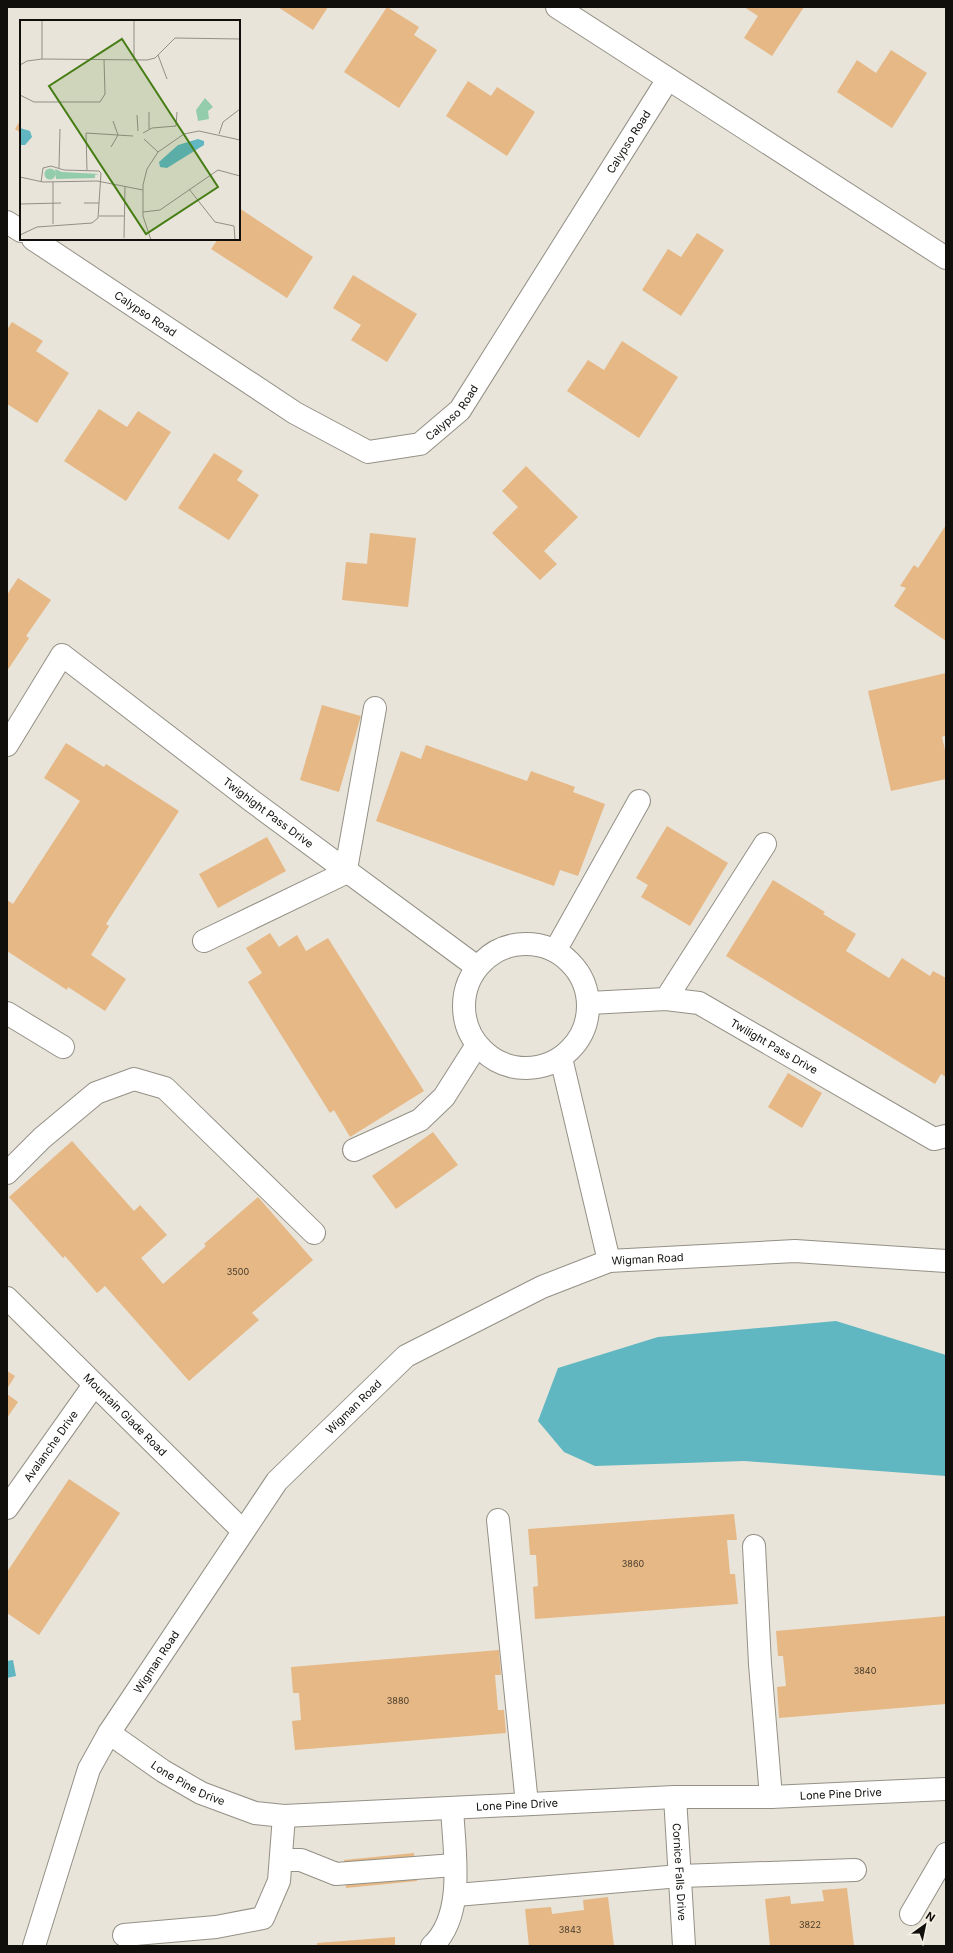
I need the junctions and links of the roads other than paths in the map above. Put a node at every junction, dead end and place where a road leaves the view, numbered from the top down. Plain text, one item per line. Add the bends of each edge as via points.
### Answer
1 (556, 7) edge
2 (668, 79) junction
3 (7, 222) edge
4 (20, 230) edge
5 (34, 240) edge
6 (946, 258) edge
7 (375, 708) dead end
8 (7, 745) edge
9 (639, 801) dead end
10 (765, 844) dead end
11 (346, 870) junction
12 (204, 941) dead end
13 (555, 951) junction
14 (477, 967) junction
15 (666, 999) junction
16 (589, 1003) junction
17 (7, 1013) edge
18 (476, 1045) junction
19 (63, 1047) dead end
20 (561, 1058) junction
21 (946, 1136) edge
22 (354, 1150) dead end
23 (7, 1174) edge
24 (314, 1233) dead end
25 (609, 1261) junction
26 (946, 1261) edge
27 (7, 1298) edge
28 (94, 1385) junction
29 (7, 1508) edge
30 (498, 1520) dead end
31 (243, 1531) junction
32 (754, 1546) dead end
33 (109, 1733) junction
34 (946, 1789) edge
35 (771, 1797) junction
36 (674, 1798) junction
37 (527, 1804) junction
38 (452, 1808) junction
39 (284, 1816) junction
40 (946, 1854) edge
41 (281, 1860) junction
42 (454, 1865) junction
43 (855, 1870) dead end
44 (680, 1876) junction
45 (456, 1895) junction
46 (911, 1914) dead end
47 (124, 1935) dead end
48 (34, 1946) edge
49 (432, 1946) edge
50 (684, 1946) edge

1 - 2 street
2 - 5 street, Calypso Road via 460,410 420,444 368,452 295,414
2 - 6 street
3 - 4 street
7 - 11 street
8 - 11 street, Twighight Pass Drive via 62,655
9 - 13 street
10 - 15 street
11 - 12 street via 343,874
11 - 14 street, Twighight Pass Drive
13 - 14 street via 534,944 513,945 493,953
13 - 16 street via 579,972 586,987
14 - 18 street via 464,996 463,1013
15 - 16 street, Twilight Pass Drive
15 - 21 street, Twilight Pass Drive via 699,1003 934,1139
16 - 20 street via 585,1029 575,1046
17 - 19 street
18 - 20 street via 490,1057 507,1066 526,1069 544,1066
18 - 22 street via 444,1097 420,1120
20 - 25 street
23 - 24 street via 42,1138 96,1093 134,1079 165,1088
25 - 26 street, Wigman Road via 794,1251
25 - 31 street, Wigman Road via 542,1287 406,1356 277,1481
27 - 28 street, Mountain Glade Road
28 - 29 street, Avalanche Drive
28 - 31 street, Mountain Glade Road
30 - 37 street
31 - 33 street, Wigman Road
32 - 35 street
33 - 39 street, Lone Pine Drive via 163,1771 201,1793 255,1813
33 - 48 street, Wigman Road via 89,1769
34 - 35 street, Lone Pine Drive
35 - 36 street, Lone Pine Drive
36 - 37 street, Lone Pine Drive
36 - 44 street, Cornice Falls Drive
37 - 38 street, Lone Pine Drive
38 - 39 street, Lone Pine Drive
38 - 42 street
39 - 41 street
40 - 46 street
41 - 42 street via 300,1860 336,1874
41 - 47 street via 279,1881 263,1918 216,1928
42 - 45 street
43 - 44 street
44 - 45 street
44 - 50 street, Cornice Falls Drive
45 - 49 street via 442,1936

